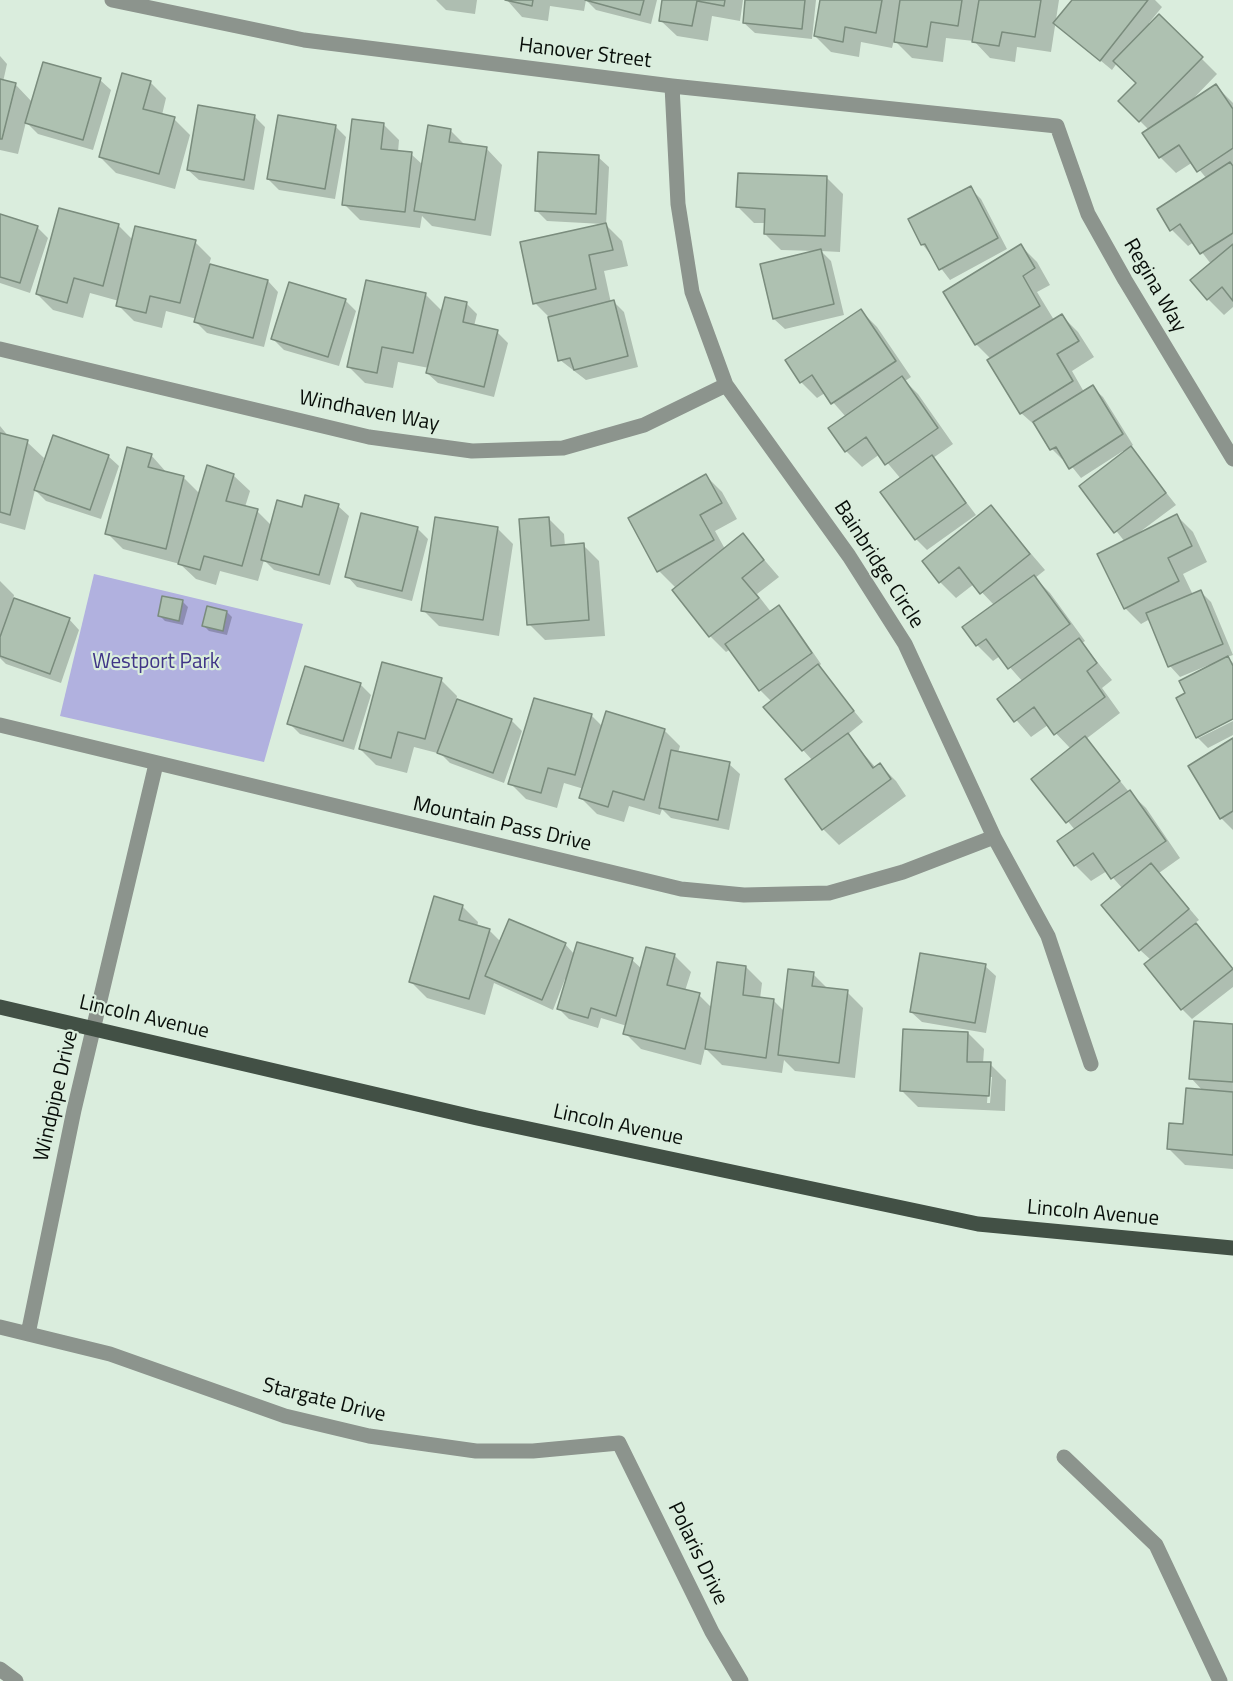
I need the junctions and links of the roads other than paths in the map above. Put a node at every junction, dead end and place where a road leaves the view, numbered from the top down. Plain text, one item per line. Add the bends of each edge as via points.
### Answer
1 (112, 0) edge
2 (672, 86) junction
3 (1057, 126) joint
4 (0, 349) edge
5 (726, 386) junction
6 (1233, 459) edge
7 (0, 725) edge
8 (156, 764) junction
9 (994, 837) junction
10 (0, 1007) edge
11 (94, 1028) junction
12 (1090, 1064) dead end
13 (1233, 1248) edge
14 (0, 1327) edge
15 (28, 1334) junction
16 (619, 1443) joint
17 (1064, 1456) dead end
18 (0, 1669) edge
19 (16, 1681) edge
20 (741, 1681) edge
21 (1220, 1681) edge

1 - 2 street, Hanover Street via 304,40
2 - 3 street, Hanover Street
2 - 5 street, Bainbridge Circle via 678,204 692,292
3 - 6 street, Regina Way via 1088,214
4 - 5 street, Windhaven Way via 369,436 472,451 563,448 644,425
5 - 9 street, Bainbridge Circle via 849,556 905,645
7 - 8 street, Mountain Pass Drive
8 - 9 street, Mountain Pass Drive via 681,889 744,895 829,893 903,872
8 - 11 street, Windpipe Drive
9 - 12 street, Bainbridge Circle via 1048,936
10 - 11 main road, Lincoln Avenue
11 - 13 main road, Lincoln Avenue via 477,1118 978,1224
11 - 15 street, Windpipe Drive
14 - 15 street, Stargate Drive
15 - 16 street, Stargate Drive via 110,1354 285,1416 369,1436 476,1451 533,1451
16 - 20 street, Polaris Drive via 712,1632
17 - 21 street via 1156,1545
18 - 19 street

